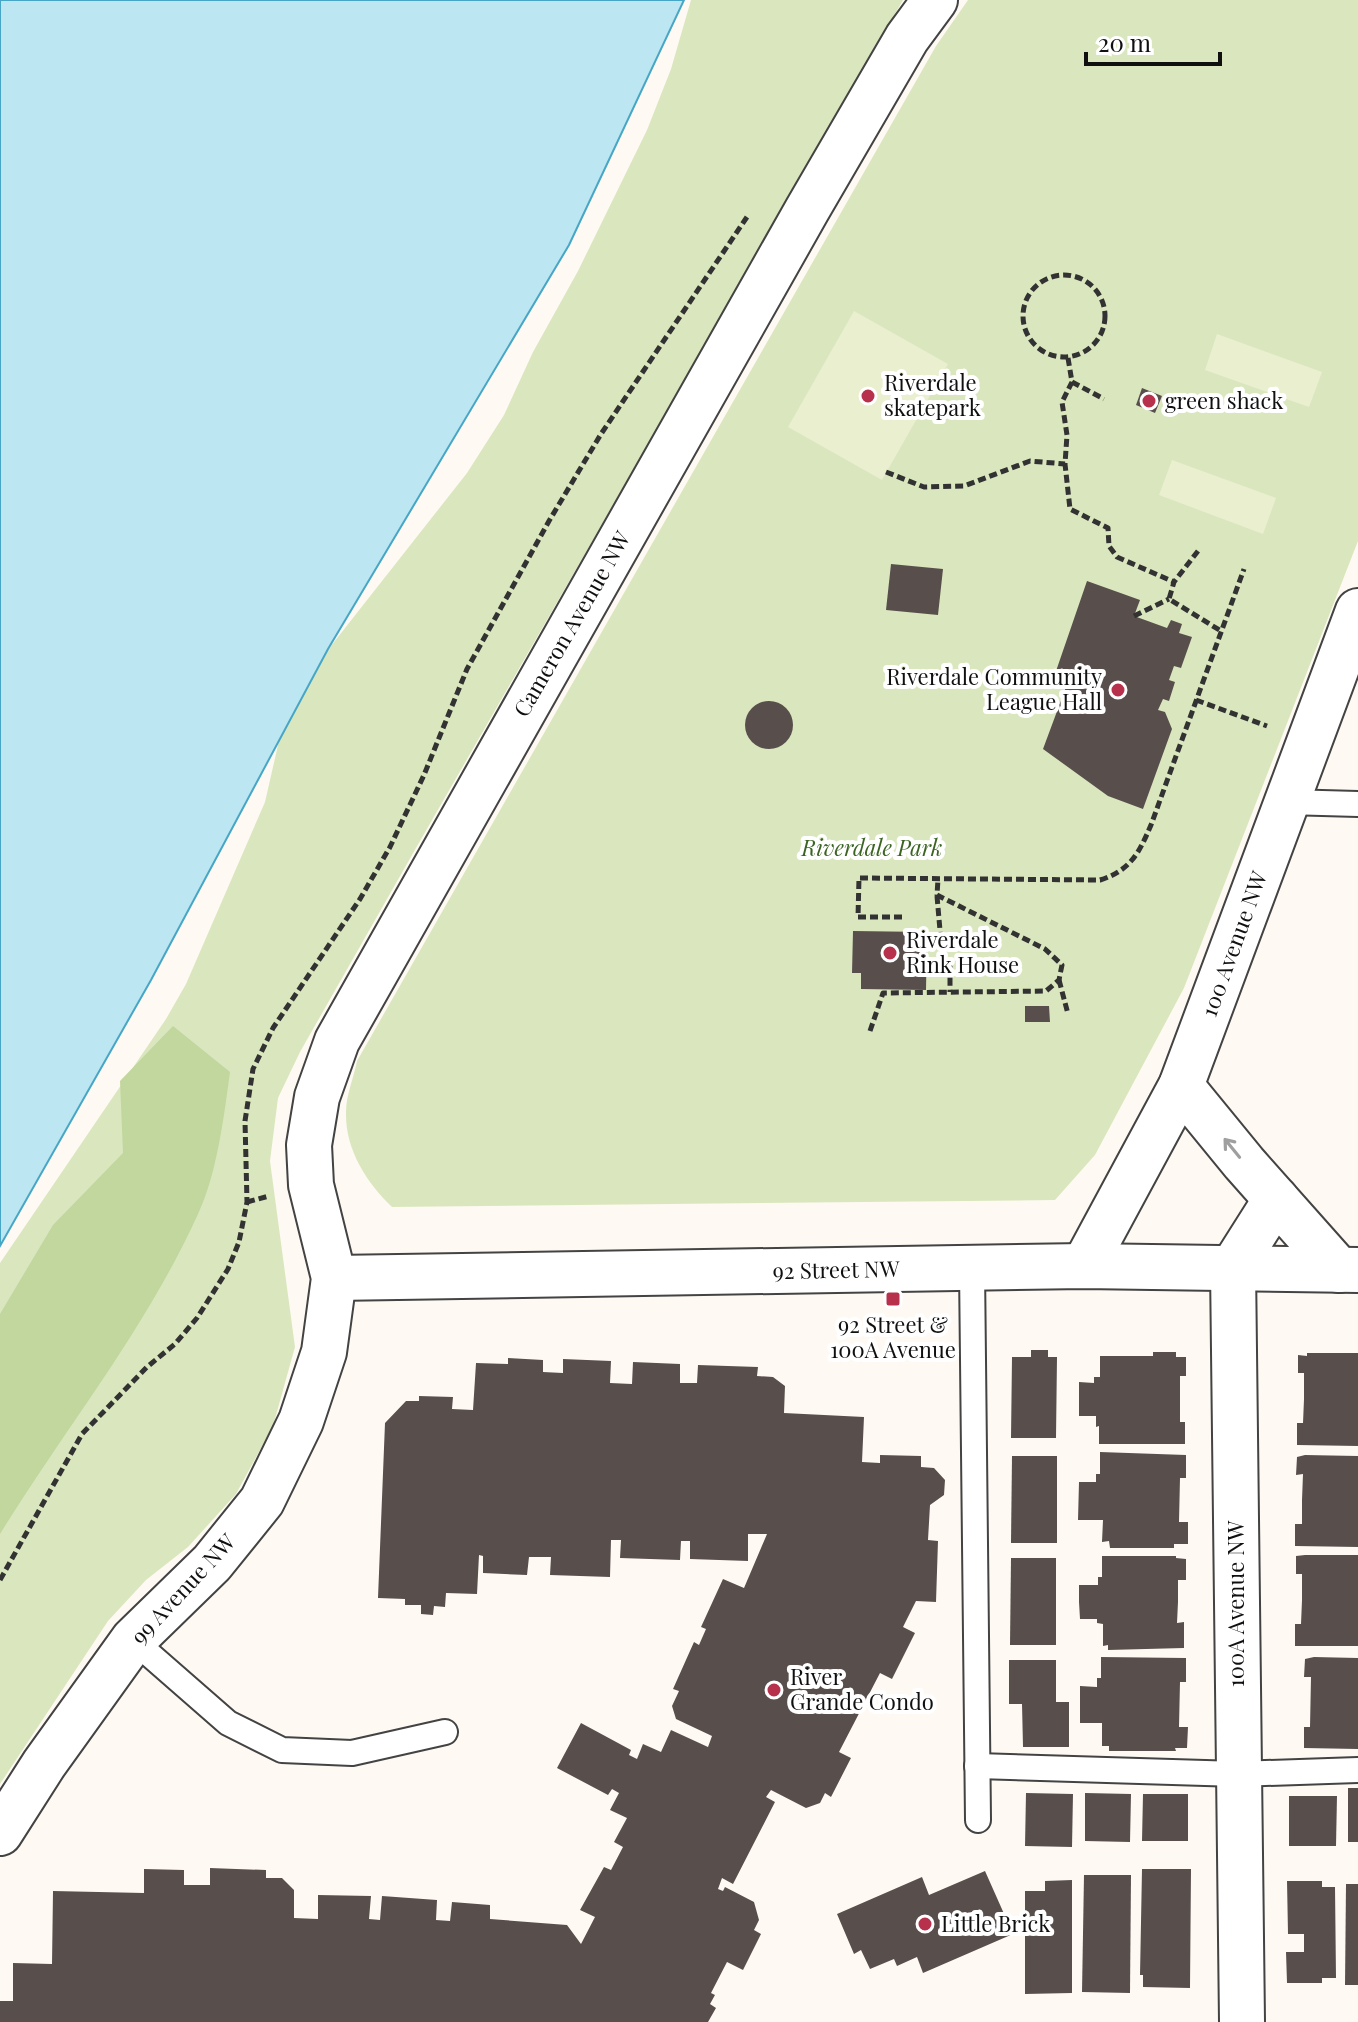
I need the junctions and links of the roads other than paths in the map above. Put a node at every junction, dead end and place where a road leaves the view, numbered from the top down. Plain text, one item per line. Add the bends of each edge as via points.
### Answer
1 (935, 0) edge
2 (1358, 611) edge
3 (1286, 802) junction
4 (1358, 804) edge
5 (1181, 1086) junction
6 (1276, 1199) junction
7 (1084, 1266) junction
8 (1233, 1267) junction
9 (972, 1268) junction
10 (1349, 1270) edge
11 (334, 1278) junction
12 (133, 1640) junction
13 (445, 1732) dead end
14 (977, 1766) junction
15 (1358, 1770) edge
16 (1238, 1774) junction
17 (978, 1820) dead end
18 (0, 1833) edge
19 (1242, 2022) edge

1 - 11 street, Cameron Avenue NW via 907,38 807,210 337,1041 317,1097 309,1145 311,1185
2 - 3 street, 100 Avenue NW
3 - 4 lane
3 - 5 street, 100 Avenue NW
6 -> 5 street, 92 Street NW
5 - 7 street, 100 Avenue NW
6 - 8 street
6 - 10 street, 92 Street NW
7 - 8 street, 92 Street NW
7 - 9 street, 92 Street NW
8 - 10 street, 92 Street NW
8 - 16 street, 100A Avenue NW
9 - 11 street, 92 Street NW
9 - 14 lane
11 - 12 street, 99 Avenue NW via 324,1352 301,1421 262,1501 212,1563
12 - 13 lane via 228,1723 282,1750 352,1753
12 - 18 street, 99 Avenue NW
14 - 16 lane
14 - 17 lane
15 - 16 lane
16 - 19 street, 100A Avenue NW

